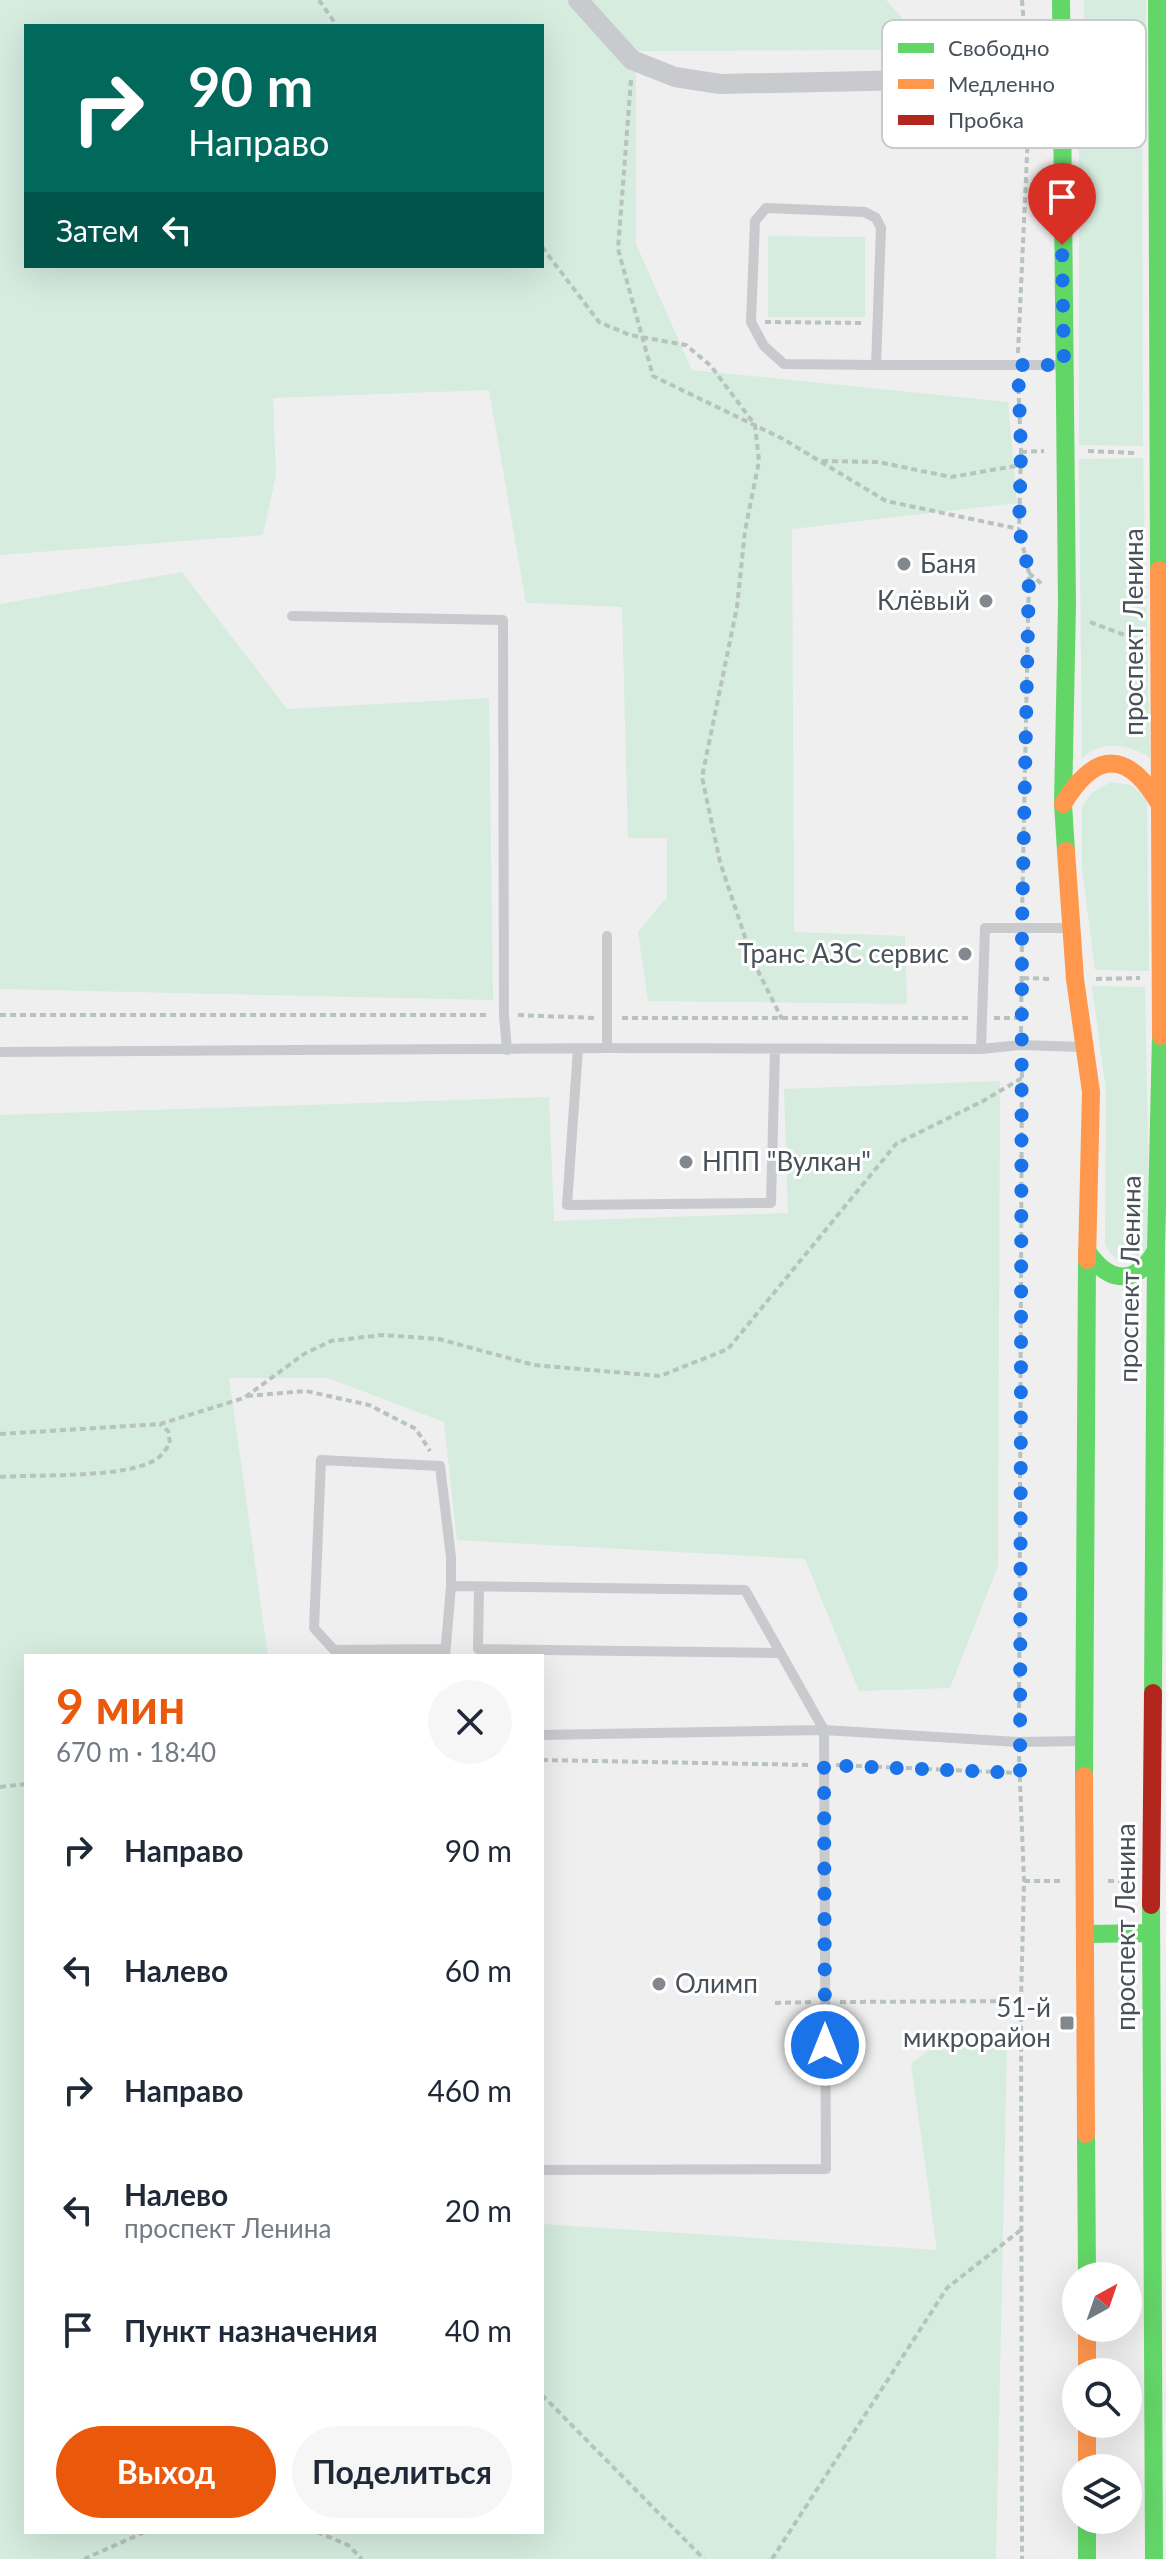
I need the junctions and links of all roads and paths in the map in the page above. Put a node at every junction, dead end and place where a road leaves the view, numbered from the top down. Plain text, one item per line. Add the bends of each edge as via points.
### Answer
1 (319, 0) edge
2 (578, 0) edge
3 (1022, 0) edge
4 (1157, 0) edge
5 (1024, 20) edge
6 (336, 24) edge
7 (632, 60) junction
8 (882, 81) edge
9 (1146, 92) edge
10 (1156, 92) junction
11 (1028, 148) edge
12 (1061, 148) edge
13 (1161, 249) edge
14 (544, 250) edge
15 (751, 322) junction
16 (876, 323) junction
17 (642, 337) junction
18 (876, 365) junction
19 (1018, 365) junction
20 (1064, 365) junction
21 (755, 425) junction
22 (818, 461) junction
23 (1021, 465) junction
24 (1019, 529) junction
25 (1029, 573) junction
26 (1067, 605) junction
27 (292, 616) dead end
28 (1160, 648) junction
29 (1063, 804) junction
30 (1162, 809) junction
31 (1073, 928) junction
32 (1022, 929) junction
33 (607, 936) dead end
34 (782, 1019) dead end
35 (1021, 1045) junction
36 (1084, 1047) junction
37 (607, 1048) junction
38 (578, 1049) junction
39 (775, 1049) junction
40 (981, 1049) junction
41 (507, 1050) junction
42 (0, 1052) edge
43 (1022, 1078) junction
44 (1162, 1162) edge
45 (1156, 1250) junction
46 (1087, 1251) junction
47 (245, 1397) junction
48 (160, 1424) junction
49 (0, 1434) edge
50 (440, 1466) junction
51 (0, 1477) edge
52 (451, 1586) junction
53 (479, 1587) junction
54 (445, 1653) edge
55 (780, 1653) junction
56 (824, 1730) junction
57 (544, 1735) edge
58 (1084, 1740) junction
59 (1019, 1742) junction
60 (544, 1760) edge
61 (824, 1765) junction
62 (1020, 1773) junction
63 (24, 1784) edge
64 (0, 1787) edge
65 (1159, 1933) edge
66 (1086, 1934) junction
67 (1021, 2001) junction
68 (821, 2002) dead end
69 (836, 2002) dead end
70 (775, 2003) dead end
71 (544, 2170) edge
72 (1022, 2229) junction
73 (1087, 2262) edge
74 (544, 2397) edge
75 (140, 2534) edge
76 (322, 2534) edge
77 (1087, 2534) edge
78 (84, 2559) edge
79 (362, 2559) edge
80 (704, 2559) edge
81 (772, 2559) edge
82 (1022, 2559) edge
83 (1087, 2559) edge
84 (1154, 2559) edge

1 - 6 path
2 - 7 street
3 - 5 path
4 - 10 main road, проспект Ленина
7 - 8 street via 675,77 720,84
7 - 17 path via 618,249
9 - 10 path
10 - 13 main road, проспект Ленина
11 - 19 path
12 - 20 main road, проспект Ленина
13 - 28 main road, проспект Ленина
14 - 17 path via 599,322
15 - 16 path
15 - 16 lane via 755,221 766,208 865,212 876,218 881,228
15 - 18 lane via 764,346 784,364
16 - 18 lane
17 - 21 path via 686,345 711,366
17 - 21 path via 653,376
18 - 19 lane
19 - 20 lane
19 - 23 path
20 - 26 main road, проспект Ленина
21 - 22 path
21 - 34 path via 759,461 737,607 702,777 720,862 753,961
22 - 23 path via 878,462 951,477
22 - 24 path via 886,501
23 - 24 path
24 - 25 path
25 - 26 path
25 - 32 path
26 - 28 path via 1089,622
26 - 29 main road, проспект Ленина
27 - 41 lane via 503,620
28 - 30 main road, проспект Ленина
29 - 30 main road via 1083,775 1113,764 1142,775
29 - 31 main road, проспект Ленина
30 - 44 main road, проспект Ленина
31 - 32 lane
31 - 36 main road, проспект Ленина
32 - 35 path
32 - 40 lane via 985,928
33 - 37 lane
35 - 36 lane
35 - 40 lane
35 - 43 path
36 - 46 main road, проспект Ленина via 1091,1092
37 - 38 lane
37 - 39 lane
38 - 39 lane via 567,1205 771,1203
38 - 41 lane
39 - 40 lane
41 - 42 lane
43 - 47 path via 896,1144 728,1349 660,1376 534,1365 439,1339 382,1335 331,1341
43 - 59 path
44 - 45 main road, проспект Ленина
45 - 46 main road via 1143,1271 1124,1277 1103,1272
45 - 65 main road, проспект Ленина
46 - 58 main road, проспект Ленина
47 - 48 path
47 - 50 path via 306,1391 369,1405 416,1429
48 - 49 path
48 - 51 path via 170,1443 158,1458 138,1467
50 - 52 lane
50 - 54 lane via 321,1460 314,1628 334,1650
52 - 53 lane
52 - 54 lane
53 - 55 lane via 745,1590
53 - 55 lane via 478,1649
55 - 56 lane
56 - 57 lane
56 - 59 lane
56 - 61 lane
58 - 59 lane
58 - 66 main road, проспект Ленина
59 - 62 path
60 - 61 path
61 - 62 path
61 - 71 lane via 826,2169
62 - 67 path
63 - 64 path
65 - 66 main road
65 - 84 main road, проспект Ленина
66 - 73 main road, проспект Ленина
67 - 69 path
67 - 72 path
68 - 70 path
72 - 81 path via 947,2288
72 - 82 path
74 - 80 path
75 - 78 path
76 - 79 path via 348,2545
77 - 83 main road

